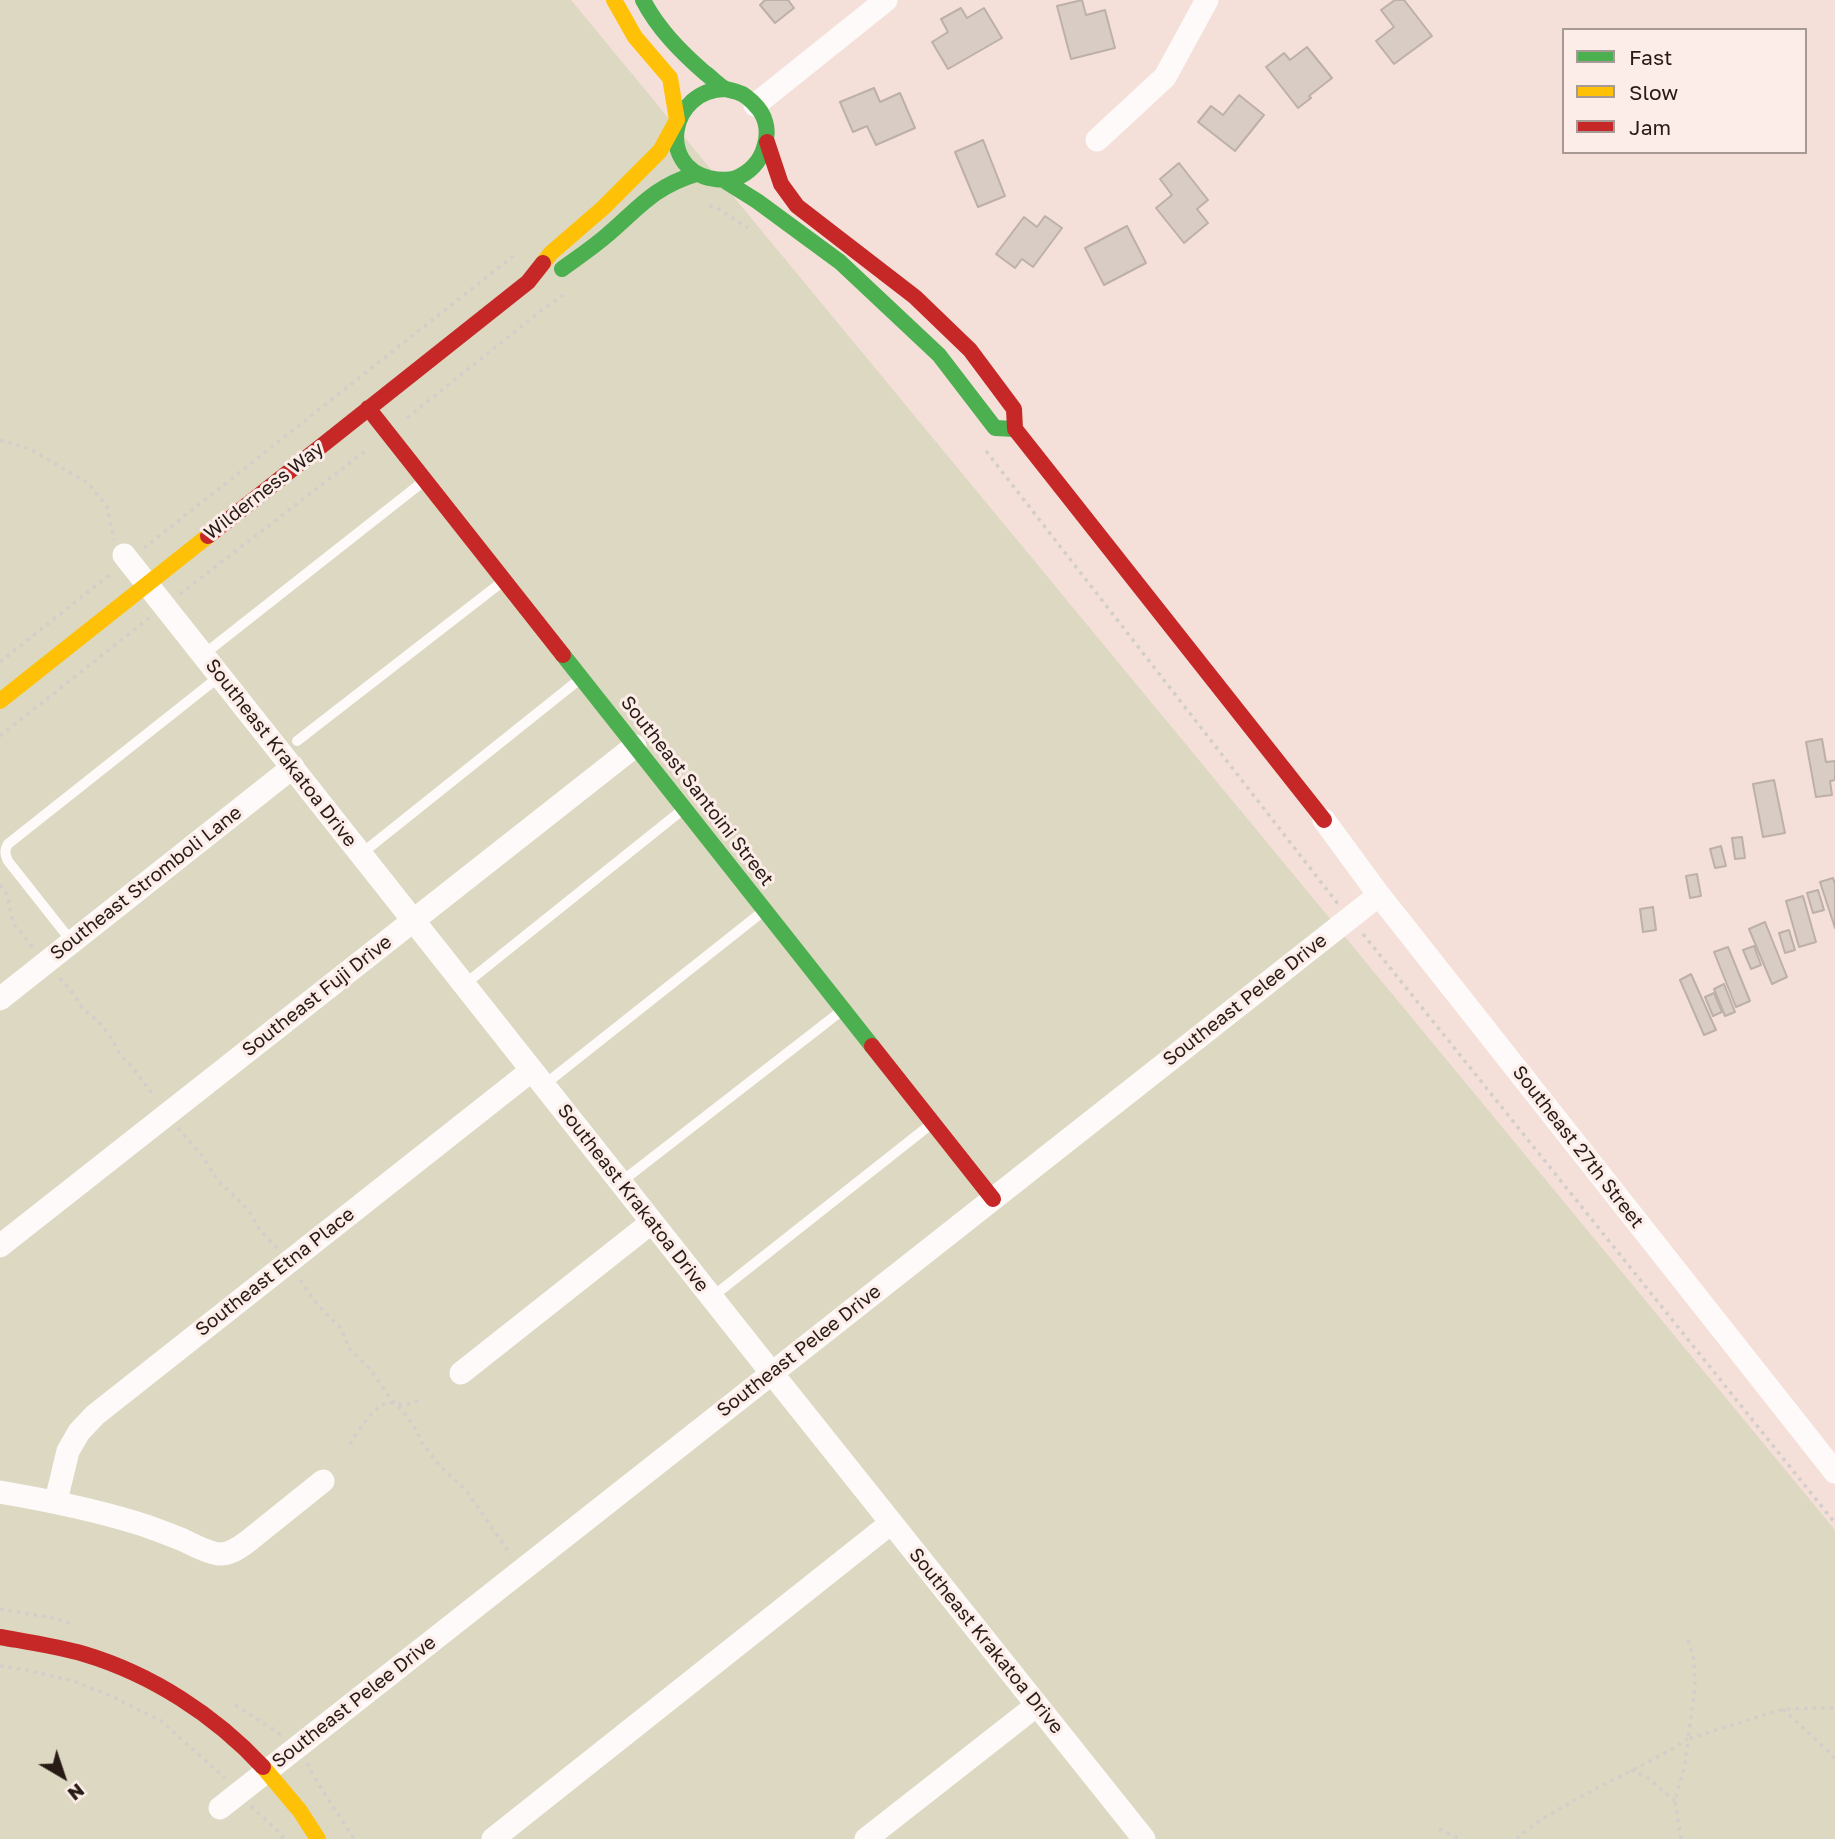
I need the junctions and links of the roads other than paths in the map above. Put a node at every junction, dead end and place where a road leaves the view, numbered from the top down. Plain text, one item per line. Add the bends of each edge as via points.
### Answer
1 (614, 0) edge
2 (643, 0) edge
3 (886, 0) edge
4 (1207, 0) edge
5 (725, 89) junction
6 (755, 105) junction
7 (677, 120) junction
8 (1097, 140) dead end
9 (766, 142) junction
10 (696, 174) junction
11 (725, 181) junction
12 (528, 282) junction
13 (368, 408) junction
14 (1015, 429) junction
15 (425, 480) junction
16 (126, 558) road end
17 (504, 580) junction
18 (147, 584) junction
19 (203, 655) junction
20 (220, 676) junction
21 (581, 678) junction
22 (0, 701) edge
23 (297, 741) dead end
24 (635, 746) junction
25 (293, 767) junction
26 (685, 809) junction
27 (1324, 820) joint
28 (361, 854) junction
29 (1379, 895) junction
30 (765, 910) junction
31 (414, 920) junction
32 (72, 942) junction
33 (464, 985) junction
34 (0, 999) edge
35 (843, 1009) junction
36 (538, 1077) junction
37 (933, 1123) junction
38 (621, 1182) junction
39 (993, 1199) junction
40 (652, 1222) junction
41 (0, 1246) edge
42 (712, 1297) junction
43 (461, 1373) dead end
44 (772, 1373) junction
45 (1835, 1472) edge
46 (323, 1481) dead end
47 (0, 1492) edge
48 (56, 1502) junction
49 (891, 1522) junction
50 (0, 1637) edge
51 (1037, 1705) junction
52 (267, 1770) junction
53 (229, 1801) road end
54 (318, 1839) edge
55 (493, 1839) edge
56 (866, 1839) edge
57 (1144, 1839) edge

1 - 7 street via 635,37 670,78
2 - 5 street via 693,63
3 - 6 street
4 - 8 street via 1164,77
5 - 6 street via 740,93
5 - 7 street via 696,97
6 - 9 street via 762,113
7 - 10 street via 677,150
7 - 12 street, Wilderness Way via 660,151 551,253
9 - 11 street via 752,169
9 - 14 street via 781,184 797,206 915,298 970,351 1014,409
10 - 11 street
10 - 12 street, Wilderness Way via 672,181 646,197 608,235 562,268
11 - 14 street via 840,262 939,355 995,428
12 - 13 street, Wilderness Way
13 - 15 street, Southeast Santoini Street
13 - 18 street, Wilderness Way
14 - 27 street
15 - 17 street, Southeast Santoini Street
15 - 19 lane
16 - 18 street, Southeast Krakatoa Drive
17 - 21 street, Southeast Santoini Street
17 - 23 lane
18 - 19 street, Southeast Krakatoa Drive
18 - 22 street, Wilderness Way
19 - 20 street, Southeast Krakatoa Drive
20 - 25 street, Southeast Krakatoa Drive
20 - 32 lane via 8,844 8,860
21 - 24 street, Southeast Santoini Street
21 - 28 lane
24 - 26 street, Southeast Santoini Street
24 - 31 street, Southeast Fuji Drive
25 - 28 street, Southeast Krakatoa Drive
25 - 32 street, Southeast Stromboli Lane
26 - 30 street, Southeast Santoini Street
26 - 33 lane
27 - 29 street, Southeast 27th Street
28 - 31 street, Southeast Krakatoa Drive
29 - 39 street, Southeast Pelee Drive
29 - 45 street, Southeast 27th Street
30 - 35 street, Southeast Santoini Street
30 - 36 lane
31 - 33 street, Southeast Krakatoa Drive
31 - 41 street, Southeast Fuji Drive
32 - 34 street, Southeast Stromboli Lane
33 - 36 street, Southeast Krakatoa Drive
35 - 37 street, Southeast Santoini Street
35 - 38 lane
36 - 38 street, Southeast Krakatoa Drive
36 - 48 street, Southeast Etna Place via 288,1263 95,1415 68,1451
37 - 39 street, Southeast Santoini Street
37 - 42 lane
38 - 40 street, Southeast Krakatoa Drive
39 - 44 street, Southeast Pelee Drive
40 - 42 street, Southeast Krakatoa Drive
40 - 43 street
42 - 44 street, Southeast Krakatoa Drive
44 - 49 street, Southeast Krakatoa Drive
44 - 52 street, Southeast Pelee Drive
46 - 48 street via 247,1542 223,1555 140,1524
47 - 48 street
49 - 51 street, Southeast Krakatoa Drive
49 - 55 street
50 - 52 street via 80,1653 139,1676 194,1708
51 - 56 street
51 - 57 street, Southeast Krakatoa Drive
52 - 53 street, Southeast Pelee Drive
52 - 54 street

